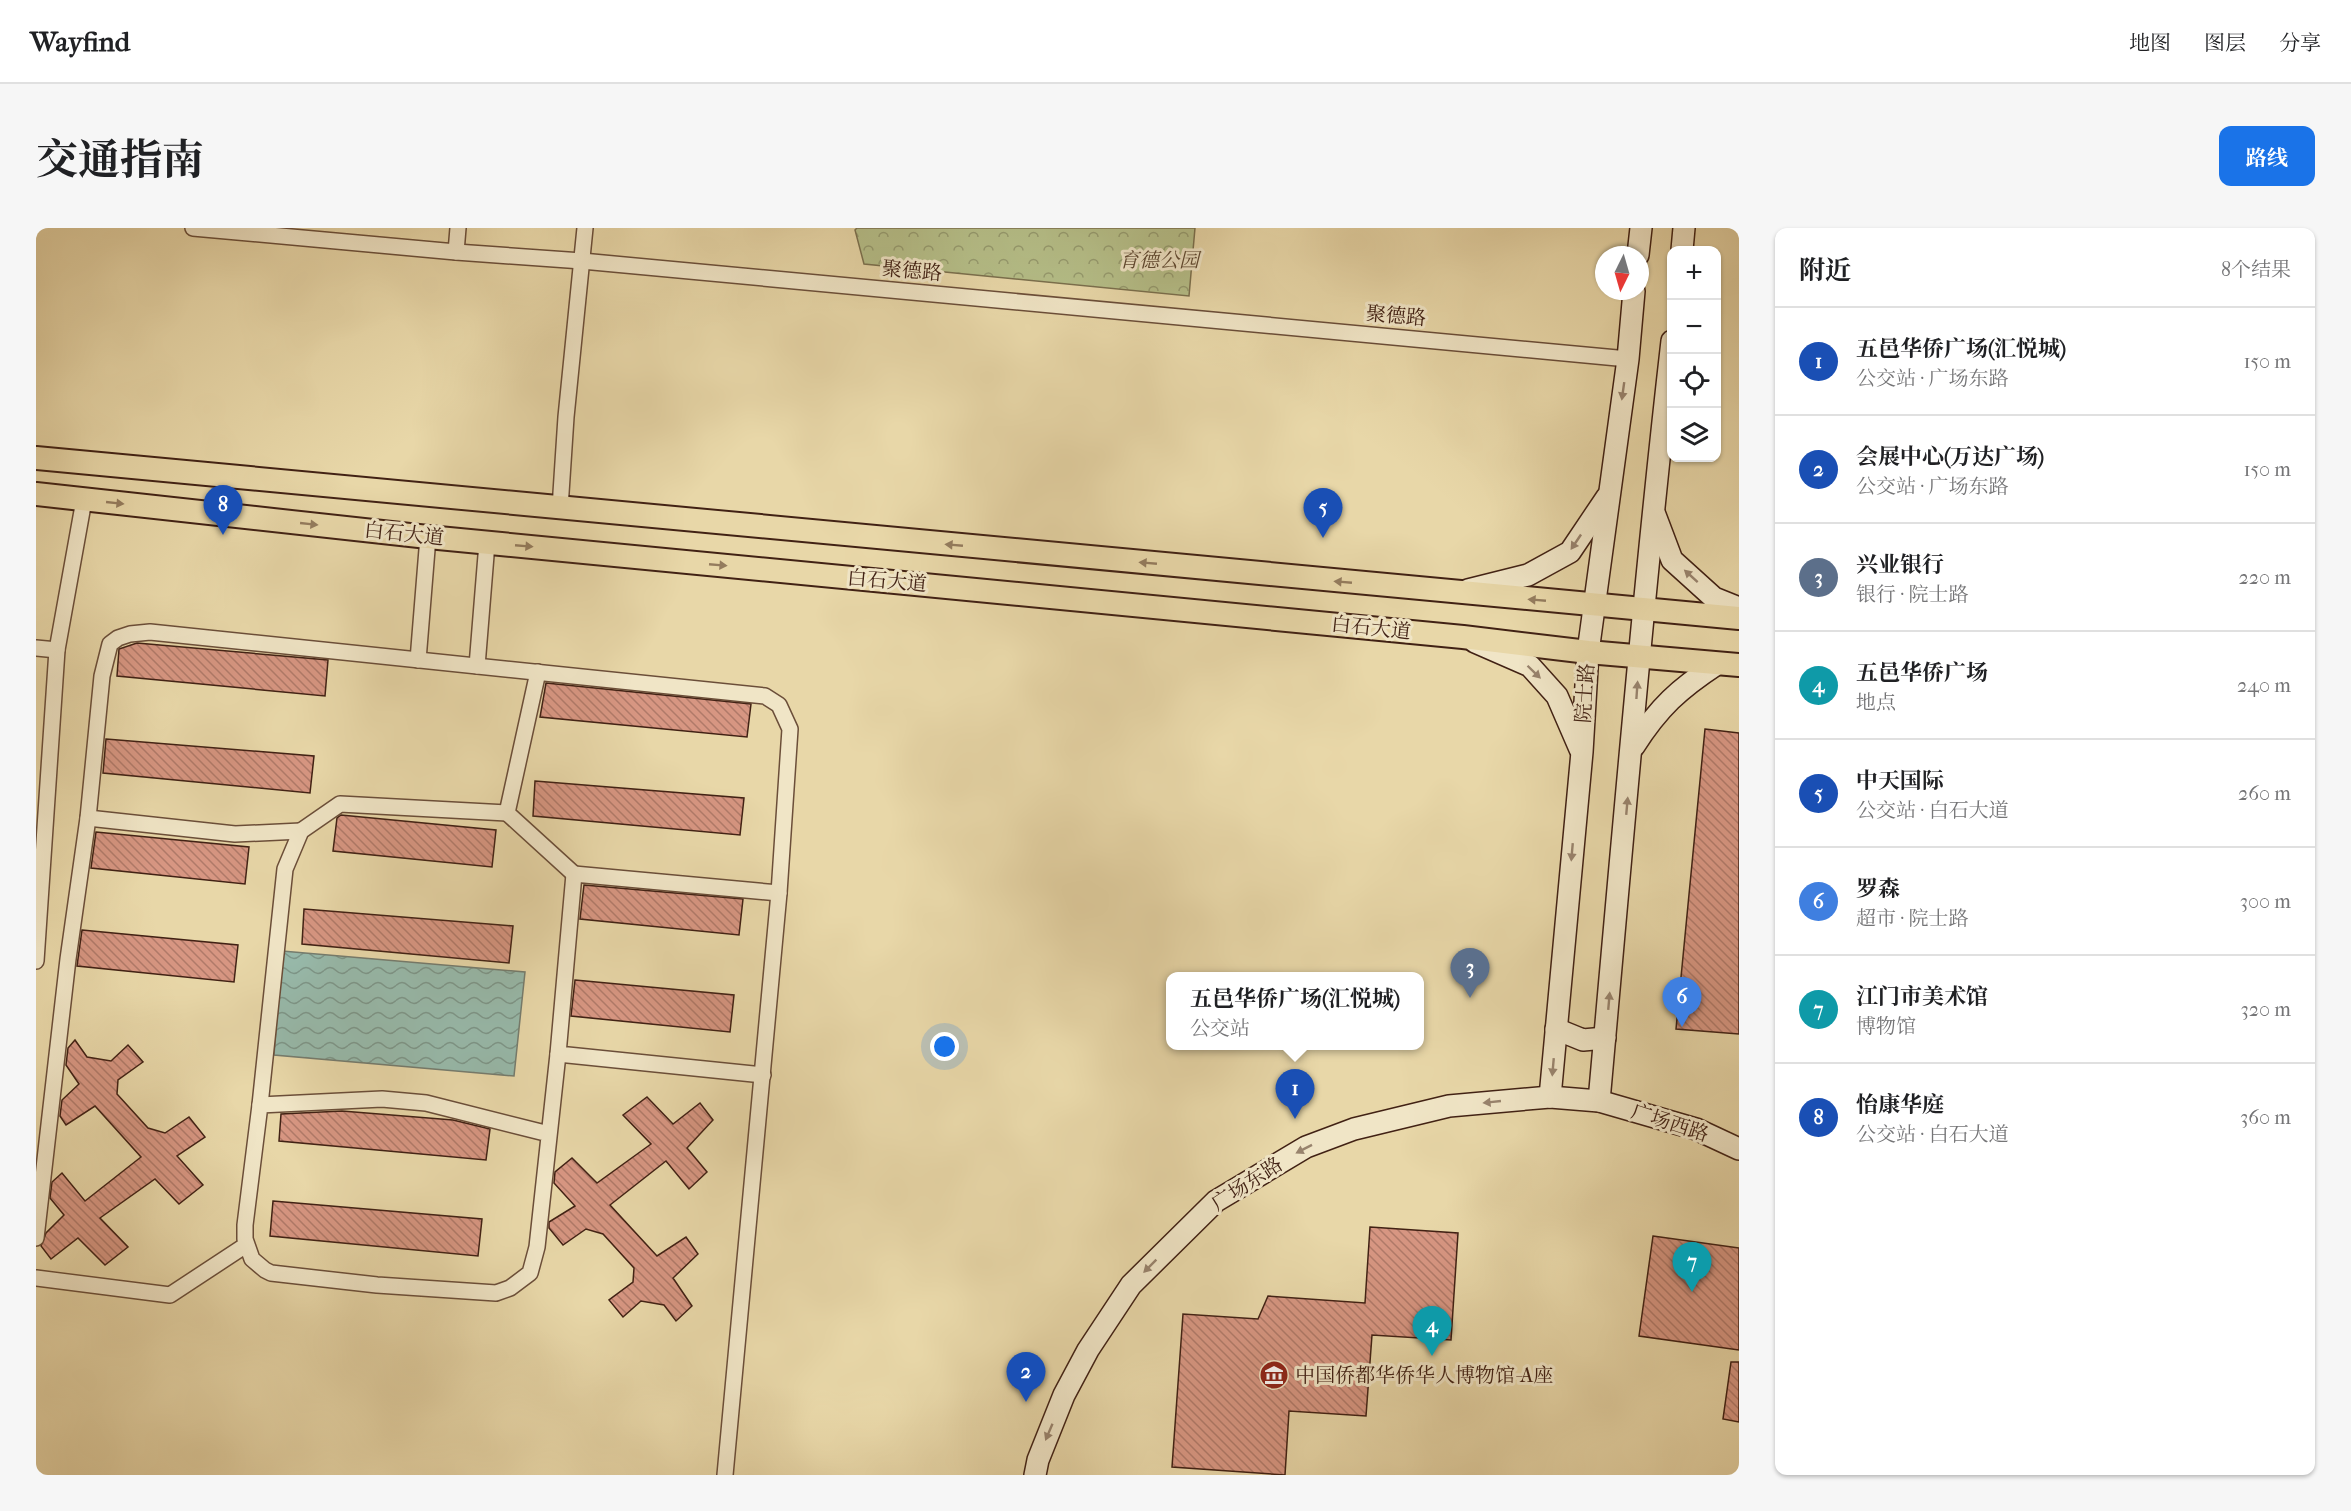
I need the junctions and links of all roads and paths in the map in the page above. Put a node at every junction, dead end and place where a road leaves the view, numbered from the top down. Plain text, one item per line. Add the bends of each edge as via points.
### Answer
1 (193, 228) edge
2 (458, 228) edge
3 (585, 228) edge
4 (1641, 228) edge
5 (1684, 228) edge
6 (248, 231) edge
7 (321, 233) edge
8 (1639, 246) edge
9 (1682, 246) edge
10 (456, 252) junction
11 (582, 261) junction
12 (1633, 300) edge
13 (1670, 354) edge
14 (1628, 359) junction
15 (36, 458) edge
16 (36, 494) edge
17 (1609, 494) junction
18 (84, 500) junction
19 (560, 508) junction
20 (1652, 509) junction
21 (428, 537) junction
22 (487, 543) junction
23 (1457, 593) junction
24 (1595, 605) junction
25 (1739, 608) edge
26 (1645, 611) junction
27 (1739, 618) edge
28 (1463, 637) junction
29 (36, 648) edge
30 (57, 650) junction
31 (1588, 652) junction
32 (1640, 656) junction
33 (418, 660) junction
34 (1728, 664) edge
35 (477, 666) junction
36 (538, 672) junction
37 (1632, 749) junction
38 (1582, 752) junction
39 (507, 813) junction
40 (88, 818) junction
41 (301, 831) junction
42 (574, 874) junction
43 (779, 893) junction
44 (37, 936) edge
45 (36, 961) edge
46 (1556, 1029) junction
47 (1605, 1038) junction
48 (558, 1054) junction
49 (763, 1075) junction
50 (1550, 1097) junction
51 (1599, 1101) junction
52 (260, 1105) junction
53 (549, 1134) junction
54 (1739, 1149) edge
55 (36, 1238) edge
56 (246, 1245) junction
57 (36, 1278) edge
58 (725, 1475) edge
59 (1035, 1475) edge

1 - 6 street, 聚德路
2 - 10 street
3 - 11 street
4 - 8 main road
5 - 9 main road
6 - 7 street, 聚德路
7 - 10 street, 聚德路
10 - 11 street, 聚德路
11 - 14 street, 聚德路
11 - 19 street
12 - 14 main road, 院士路
13 - 20 main road
14 -> 17 main road, 院士路
15 - 19 main road, 白石大道
16 - 18 main road, 白石大道
17 -> 23 main road via 1570,552 1528,575
17 - 24 main road, 院士路
18 -> 21 main road, 白石大道
18 - 30 street
23 -> 19 main road, 白石大道
25 -> 20 main road via 1714,598 1672,560
20 - 26 main road
21 - 22 main road, 白石大道
21 - 33 street
22 -> 28 main road, 白石大道
22 - 35 street
24 -> 23 main road, 白石大道
24 - 26 main road, 白石大道
24 - 31 main road, 院士路
26 - 27 main road, 白石大道
26 - 32 main road
28 - 31 main road, 白石大道
28 -> 38 main road via 1530,666 1557,696
29 - 30 street
30 - 44 street
31 - 32 main road, 白石大道
31 - 38 main road, 院士路
32 - 34 main road, 白石大道
37 -> 32 main road
33 - 35 street
33 - 40 street via 150,632 118,638 110,644 102,676
34 - 37 main road via 1686,684 1653,717
35 - 36 street
36 - 39 street
36 - 43 street via 765,696 779,705 790,729
47 -> 37 main road
38 -> 46 main road, 院士路
39 - 41 street via 340,804
39 - 42 street
40 - 41 street via 235,834
40 - 55 street
41 - 52 street via 285,869
42 - 43 street
42 - 48 street
43 - 49 street
44 - 45 street
46 - 47 main road via 1583,1040
46 -> 50 main road, 院士路
47 - 51 main road
48 - 49 street
48 - 53 street
49 - 58 street
50 - 51 main road, 广场东路
50 -> 59 main road, 广场东路 via 1449,1106 1354,1129 1306,1147 1216,1201 1131,1285 1088,1350 1064,1395
51 - 54 main road, 广场西路 via 1696,1129
52 - 53 street via 382,1099 426,1103
52 - 56 street
53 - 56 street via 533,1264 530,1273 502,1292 376,1285 271,1273 252,1259
56 - 57 street via 170,1295

